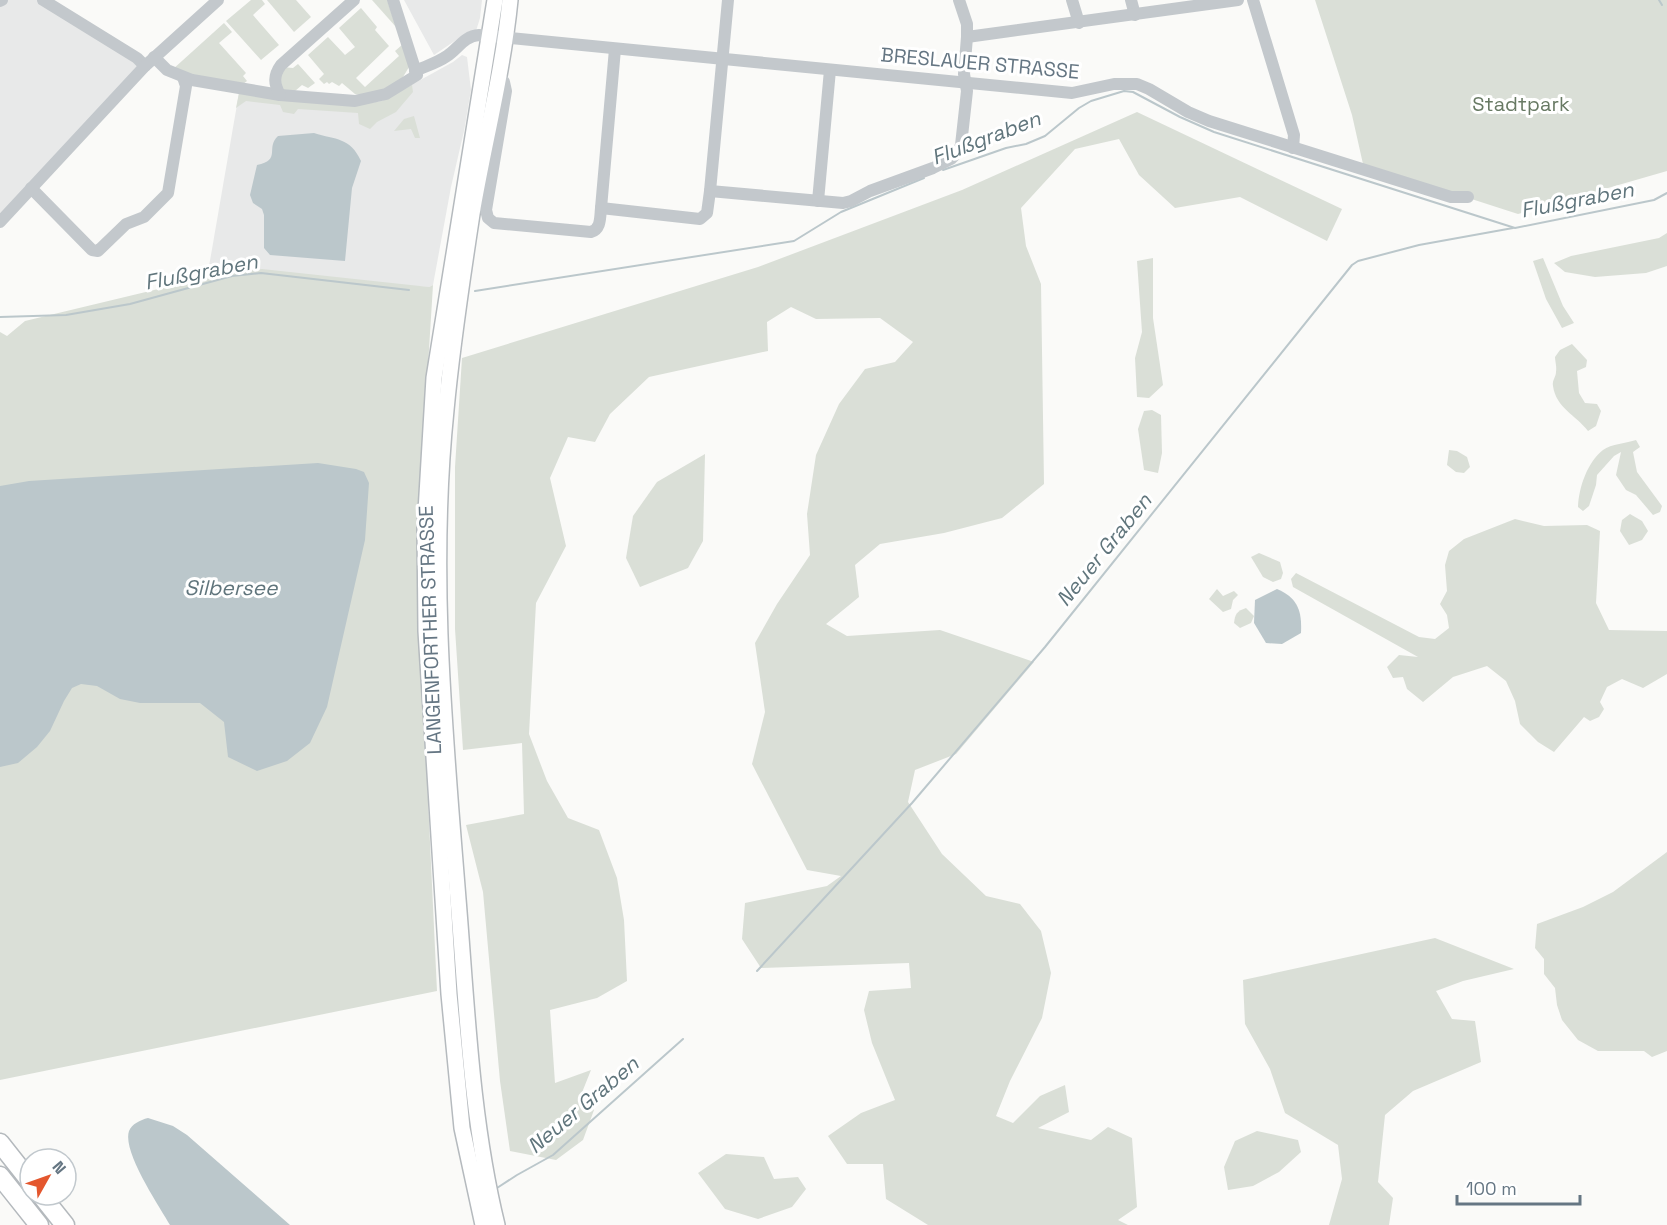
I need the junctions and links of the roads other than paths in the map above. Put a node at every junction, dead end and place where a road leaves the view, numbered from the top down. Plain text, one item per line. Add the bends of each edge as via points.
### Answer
1 (43, 0) edge
2 (218, 0) edge
3 (354, 0) edge
4 (393, 0) edge
5 (495, 0) edge
6 (510, 0) edge
7 (728, 0) edge
8 (958, 0) edge
9 (1072, 0) edge
10 (1131, 0) edge
11 (1238, 0) edge
12 (1253, 0) edge
13 (1135, 15) junction
14 (1079, 23) junction
15 (498, 37) junction
16 (967, 37) junction
17 (615, 49) junction
18 (722, 59) junction
19 (149, 62) junction
20 (830, 70) junction
21 (416, 73) junction
22 (498, 75) junction
23 (183, 77) junction
24 (966, 83) junction
25 (280, 94) junction
26 (1293, 148) junction
27 (31, 188) junction
28 (710, 191) junction
29 (1468, 197) dead end
30 (818, 201) junction
31 (601, 208) junction
32 (0, 222) edge
33 (0, 1143) edge
34 (18, 1166) edge
35 (0, 1176) edge
36 (51, 1207) edge
37 (39, 1225) edge
38 (65, 1225) edge
39 (483, 1225) edge
40 (497, 1225) edge

1 - 19 street
2 - 19 street
3 - 25 street via 281,65 274,83
4 - 21 street
5 - 15 main road
6 - 15 main road
7 - 18 street
8 - 16 street via 967,24
9 - 14 street
10 - 13 street
11 - 13 street
12 - 26 street via 1294,135
13 - 14 street
14 - 16 street
15 - 17 street, BRESLAUER STRASSE
15 - 21 street, BRESLAUER STRASSE via 473,36 448,56
15 - 22 main road, LANGENFORTHER STRASSE
15 - 39 main road, LANGENFORTHER STRASSE via 447,288 431,409 425,538 426,630 451,1027 462,1128
16 - 24 street
17 - 18 street, BRESLAUER STRASSE
17 - 31 street
18 - 20 street, BRESLAUER STRASSE
18 - 28 street
19 - 23 street
19 - 27 street
20 - 24 street, BRESLAUER STRASSE
20 - 30 street
21 - 25 street, BRESLAUER STRASSE via 386,94 367,100
22 - 31 street via 506,91 486,210 488,218 494,223 591,232 596,231
22 - 40 main road, LANGENFORTHER STRASSE via 472,214 449,379 438,568 440,664 473,1080 484,1168
23 - 25 street, BRESLAUER STRASSE
23 - 27 street via 186,86 168,193 98,251 92,250
24 - 26 street, BRESLAUER STRASSE via 1072,93 1114,84 1137,84 1199,117
24 - 30 street via 961,145 951,159 851,201
26 - 29 street, BRESLAUER STRASSE via 1451,197
27 - 32 street
28 - 30 street
28 - 31 street via 707,213 700,219
33 - 34 highway
35 - 37 highway
36 - 38 highway

